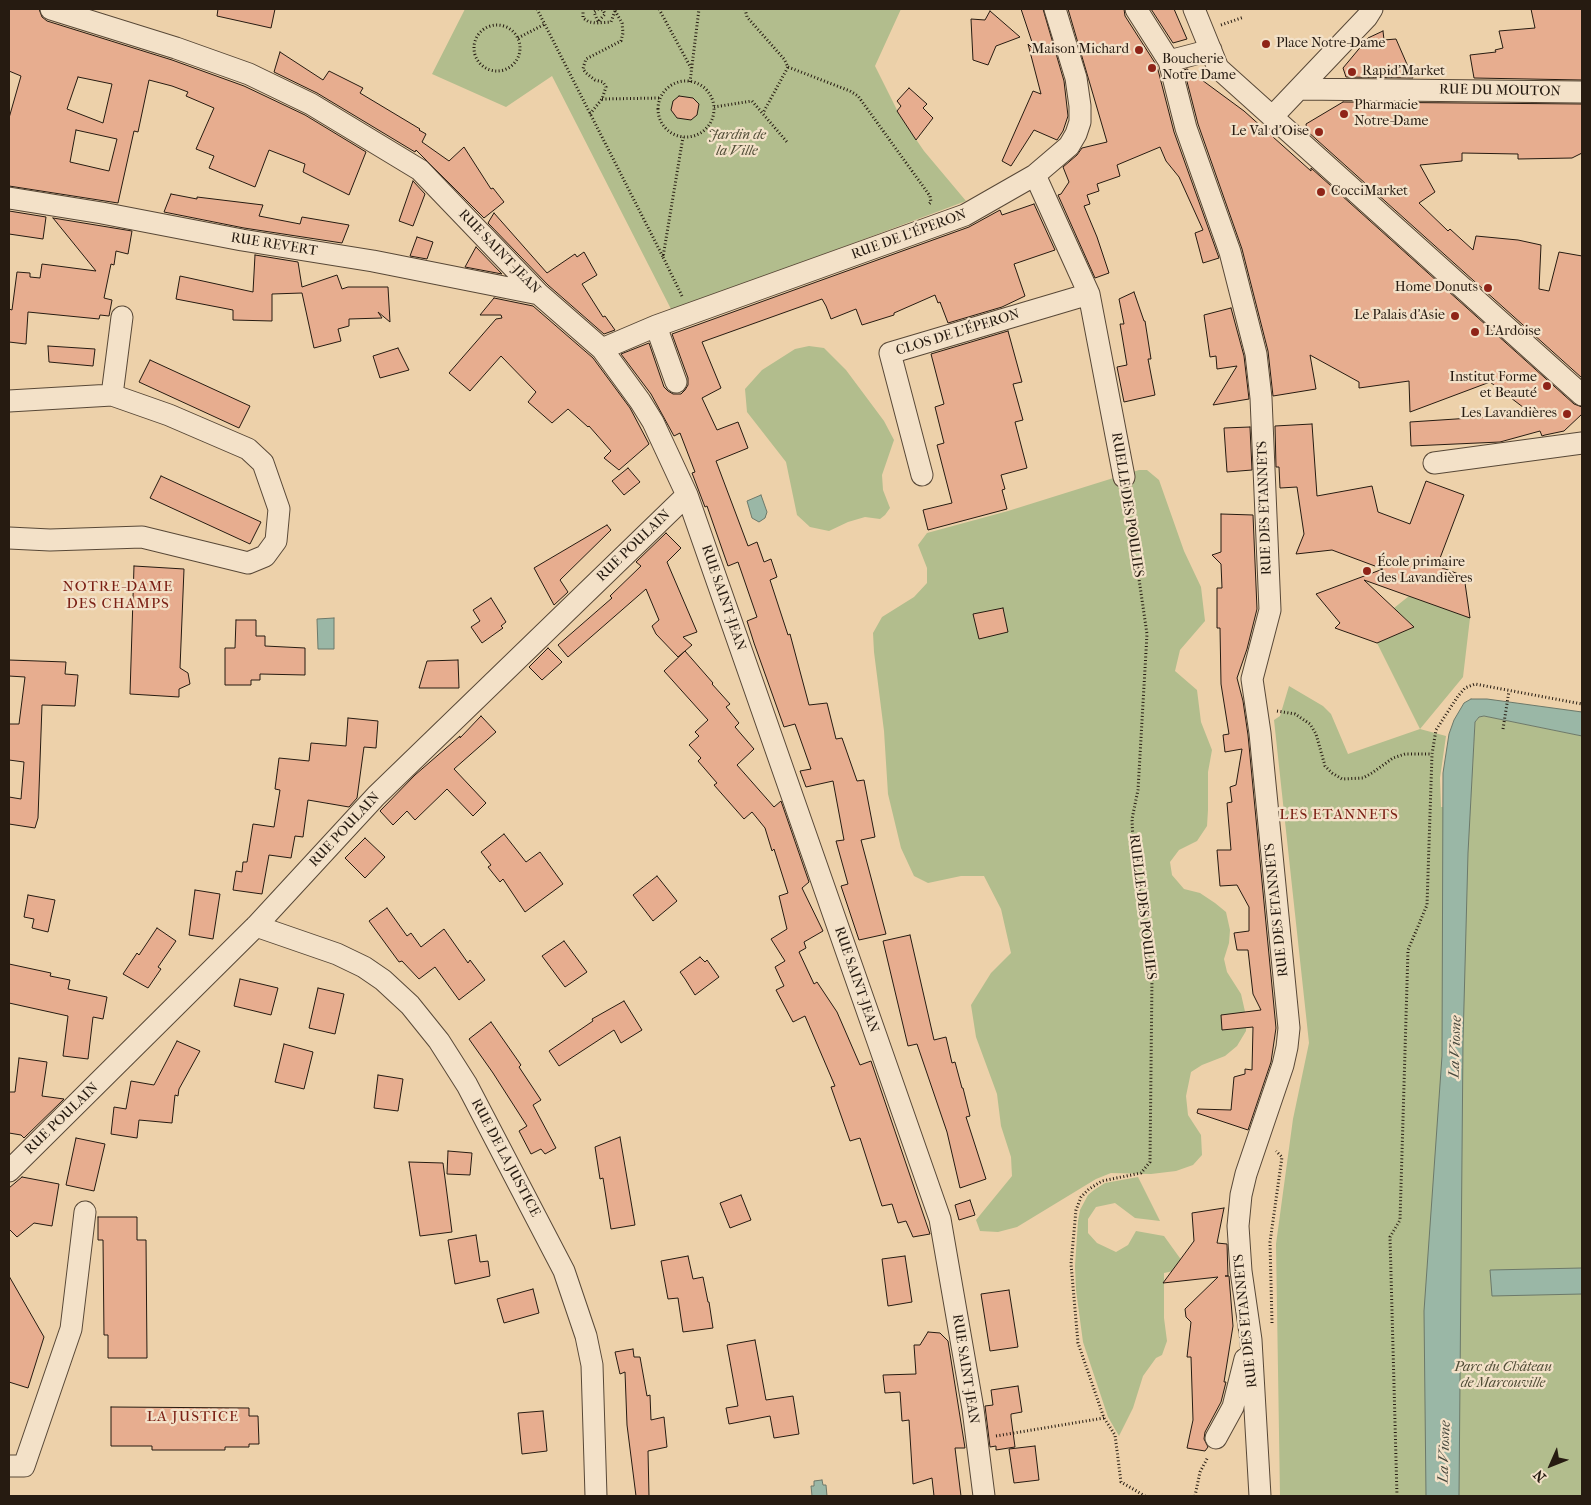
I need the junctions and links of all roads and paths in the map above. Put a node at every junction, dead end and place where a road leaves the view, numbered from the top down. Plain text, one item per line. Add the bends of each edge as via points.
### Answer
1 (51, 9) edge
2 (537, 9) edge
3 (583, 9) edge
4 (615, 9) edge
5 (659, 9) edge
6 (699, 9) edge
7 (745, 9) edge
8 (1055, 9) edge
9 (1136, 9) edge
10 (1194, 9) edge
11 (1372, 9) edge
12 (545, 24) junction
13 (518, 38) junction
14 (1211, 50) junction
15 (1169, 61) junction
16 (788, 67) junction
17 (691, 68) junction
18 (690, 82) junction
19 (1298, 89) junction
20 (1582, 92) edge
21 (660, 98) junction
22 (602, 99) junction
23 (714, 107) junction
24 (763, 113) junction
25 (590, 114) junction
26 (1273, 116) junction
27 (683, 137) junction
28 (787, 142) dead end
29 (1036, 175) junction
30 (9, 198) edge
31 (926, 207) dead end
32 (663, 257) junction
33 (539, 294) junction
34 (1089, 294) junction
35 (699, 310) junction
36 (122, 317) dead end
37 (656, 326) junction
38 (602, 350) junction
39 (676, 382) dead end
40 (112, 395) junction
41 (1582, 395) edge
42 (9, 401) edge
43 (1582, 443) edge
44 (1434, 462) dead end
45 (922, 475) dead end
46 (1124, 477) joint
47 (687, 495) junction
48 (9, 538) edge
49 (1509, 691) junction
50 (1582, 704) edge
51 (1274, 710) dead end
52 (1503, 729) dead end
53 (1432, 754) junction
54 (256, 926) junction
55 (1259, 1135) junction
56 (9, 1171) edge
57 (85, 1212) dead end
58 (1272, 1327) dead end
59 (1250, 1340) junction
60 (1104, 1418) junction
61 (1216, 1438) dead end
62 (977, 1439) junction
63 (9, 1466) edge
64 (1200, 1472) dead end
65 (596, 1496) edge
66 (984, 1496) edge
67 (1145, 1496) edge
68 (1195, 1496) edge
69 (1260, 1496) edge
70 (1397, 1496) edge

1 - 33 street, RUE SAINT-JEAN via 249,74 310,104 420,170
2 - 12 path
3 - 4 path via 583,18 589,22 611,22
4 - 22 path via 622,23 621,41 586,59 584,64 586,73 604,82 606,87
5 - 17 path
6 - 17 path
7 - 16 path via 747,17
8 - 29 street, RUE DE L'ÉPERON via 1076,78 1080,122 1069,146
9 - 15 street, RUE DES ETANNETS
10 - 14 street
11 - 19 street
12 - 13 path
12 - 25 path
13 - 13 path via 507,27 491,25 478,34 474,50 476,57 488,68 503,70 516,61 520,46
14 - 15 street
14 - 26 street via 1218,68
15 - 55 street, RUE DES ETANNETS via 1186,128 1230,252 1256,354 1261,398 1270,610 1252,679 1289,1028 1282,1065
16 - 24 path
16 - 31 path via 858,96 930,196 931,202
17 - 18 path
18 - 21 path via 672,85
18 - 23 path via 700,84 706,90
19 - 20 street, RUE DU MOUTON
19 - 26 street
21 - 22 path
21 - 27 path via 658,115 661,123 674,135
22 - 25 path
23 - 24 path via 752,101
23 - 27 path via 709,126 702,133
24 - 28 path
25 - 32 path
26 - 41 street
27 - 32 path
29 - 34 street, RUELLE DES POULIES
29 - 35 street, RUE DE L'ÉPERON via 965,215
30 - 33 street, RUE REVERT via 373,261
32 - 35 path via 686,305
33 - 38 street, RUE SAINT-JEAN
34 - 45 street, CLOS DE L'ÉPERON via 890,353
34 - 46 street, RUELLE DES POULIES
35 - 37 street, RUE DE L'ÉPERON
36 - 40 street
37 - 38 street, RUE DE L'ÉPERON
37 - 39 street
38 - 47 street, RUE SAINT-JEAN via 653,422
40 - 42 street
40 - 48 street via 248,448 263,463 279,508 276,541 264,556 248,563 142,537
43 - 44 street
46 - 60 path, RUELLE DES POULIES via 1147,634 1138,790 1132,819 1152,977 1150,1162 1141,1173 1102,1181 1089,1189 1081,1197 1076,1210 1071,1264 1078,1343
47 - 54 street, RUE POULAIN via 376,796
47 - 62 street, RUE SAINT-JEAN via 940,1219
49 - 50 path
49 - 52 path
49 - 53 path via 1475,684 1466,688 1436,730
51 - 53 path via 1295,714 1310,724 1326,766 1342,779 1363,778 1392,758 1405,754
53 - 70 path via 1427,905 1408,950 1400,1220 1390,1237
54 - 56 street, RUE POULAIN
54 - 65 street, RUE DE LA JUSTICE via 337,954 383,980 410,1005 439,1041 466,1085 564,1271 586,1336 592,1365
55 - 58 path via 1282,1157 1270,1242
55 - 59 street, RUE DES ETANNETS via 1241,1195 1238,1226
57 - 63 street via 71,1329 24,1466
59 - 61 street via 1233,1407
59 - 69 street, RUE DES ETANNETS
60 - 62 path
60 - 67 path, RUELLE DES POULIES via 1115,1435 1121,1482
62 - 66 street, RUE SAINT-JEAN
64 - 68 path

